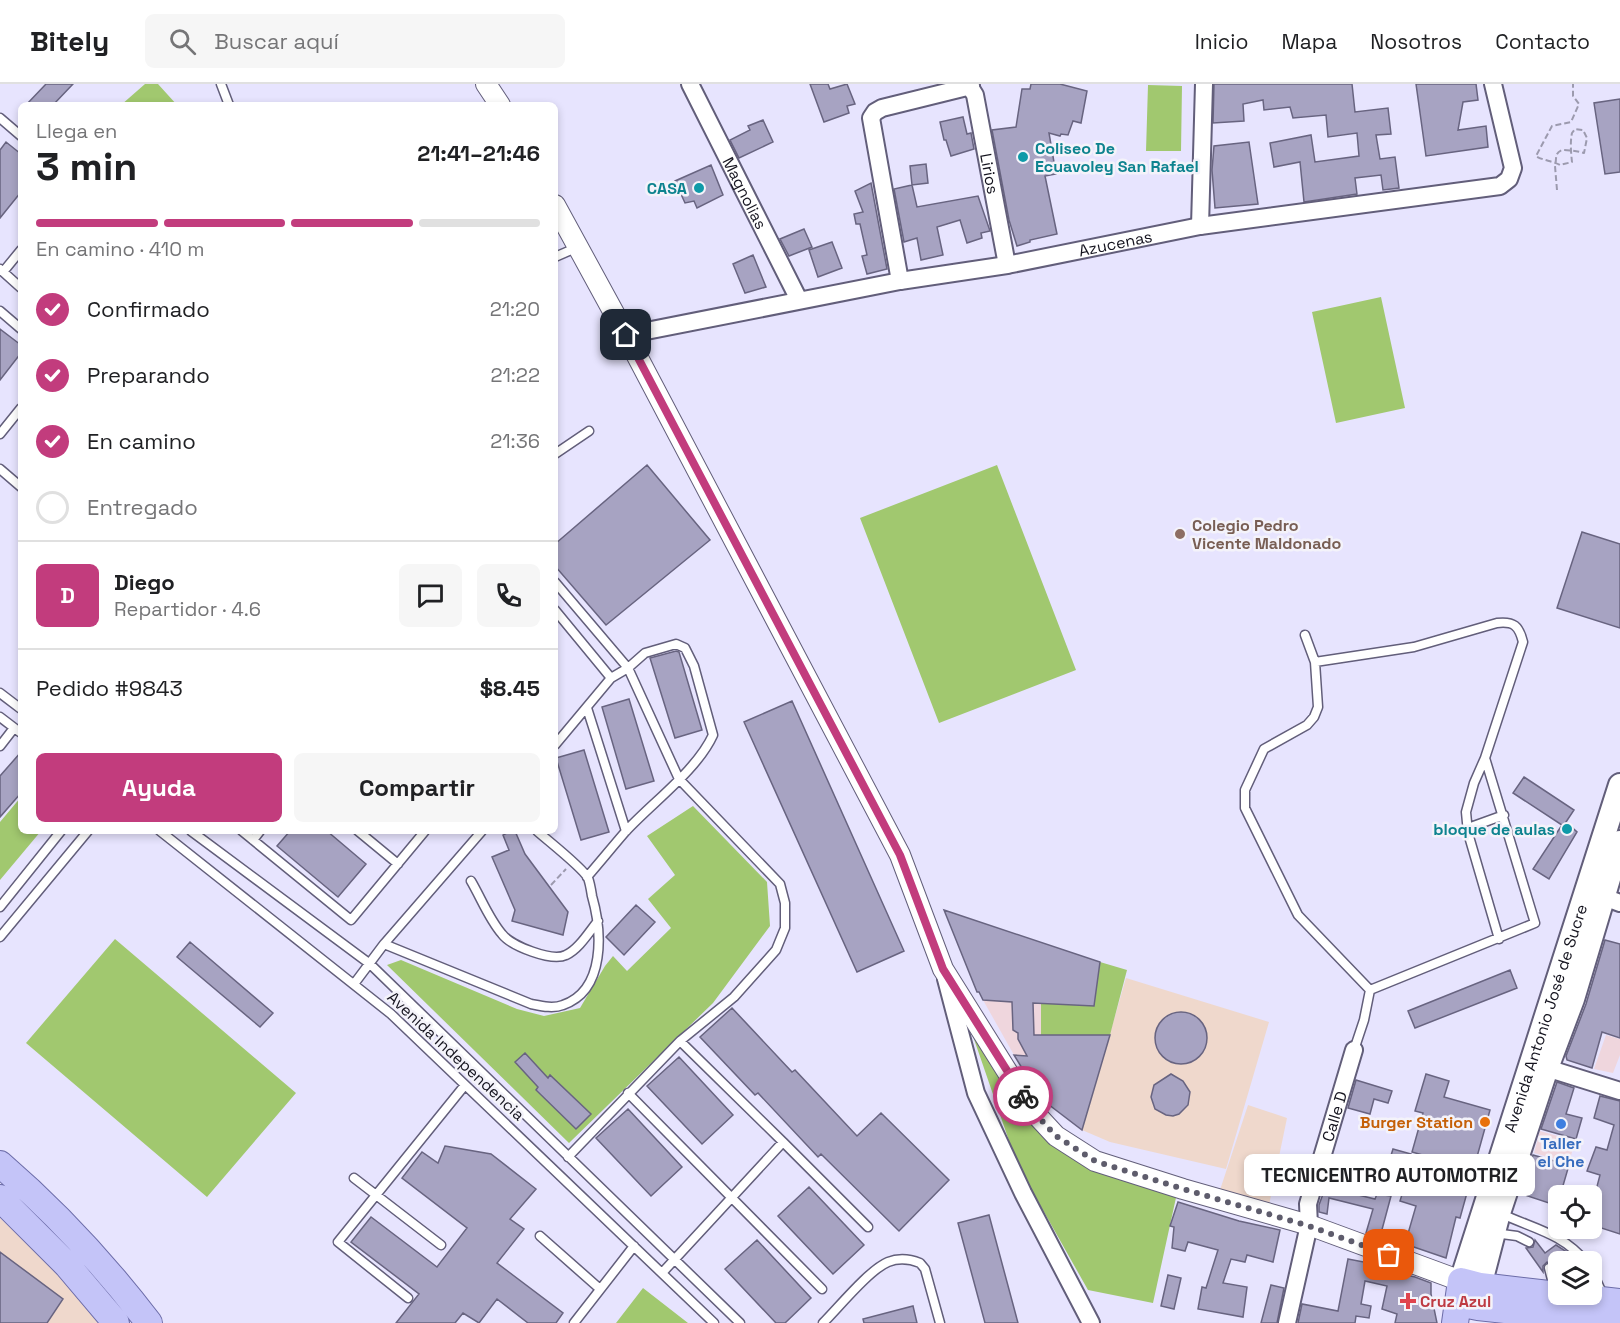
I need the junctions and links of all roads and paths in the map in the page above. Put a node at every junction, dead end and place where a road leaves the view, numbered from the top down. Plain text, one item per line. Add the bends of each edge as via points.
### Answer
1 (221, 84) edge
2 (486, 84) edge
3 (690, 84) edge
4 (1204, 84) edge
5 (1493, 84) edge
6 (1573, 84) edge
7 (969, 85) edge
8 (228, 102) edge
9 (498, 102) edge
10 (0, 118) edge
11 (1571, 122) junction
12 (1575, 129) junction
13 (18, 133) edge
14 (1571, 150) junction
15 (1556, 163) junction
16 (1557, 190) dead end
17 (560, 226) edge
18 (1200, 226) junction
19 (578, 247) junction
20 (18, 253) edge
21 (558, 256) edge
22 (1007, 265) junction
23 (1, 270) edge
24 (900, 281) junction
25 (18, 285) edge
26 (799, 300) junction
27 (0, 311) edge
28 (18, 326) edge
29 (626, 335) junction
30 (18, 412) edge
31 (589, 431) dead end
32 (0, 434) edge
33 (558, 452) edge
34 (0, 469) edge
35 (18, 484) edge
36 (558, 586) edge
37 (558, 614) edge
38 (1305, 635) dead end
39 (1315, 662) junction
40 (628, 668) junction
41 (611, 678) junction
42 (0, 693) edge
43 (18, 707) edge
44 (586, 708) junction
45 (0, 717) edge
46 (18, 730) edge
47 (558, 741) edge
48 (0, 746) edge
49 (1485, 758) junction
50 (679, 779) junction
51 (1620, 785) edge
52 (1503, 815) junction
53 (1467, 828) junction
54 (626, 831) junction
55 (59, 834) edge
56 (86, 834) edge
57 (164, 834) edge
58 (195, 834) edge
59 (246, 834) edge
60 (258, 834) edge
61 (362, 834) edge
62 (423, 834) edge
63 (479, 834) edge
64 (540, 834) edge
65 (253, 840) junction
66 (1620, 842) edge
67 (572, 863) junction
68 (398, 864) junction
69 (587, 877) junction
70 (471, 881) dead end
71 (551, 885) dead end
72 (1603, 896) edge
73 (0, 907) edge
74 (598, 921) junction
75 (0, 937) edge
76 (1499, 939) junction
77 (384, 945) junction
78 (369, 964) junction
79 (943, 969) junction
80 (354, 984) junction
81 (1370, 990) junction
82 (680, 1041) junction
83 (1354, 1050) joint
84 (1539, 1066) junction
85 (465, 1085) junction
86 (1620, 1091) edge
87 (628, 1093) junction
88 (783, 1142) junction
89 (568, 1157) junction
90 (0, 1164) edge
91 (354, 1178) dead end
92 (376, 1194) junction
93 (0, 1198) edge
94 (731, 1198) junction
95 (1496, 1223) junction
96 (1309, 1226) junction
97 (868, 1227) dead end
98 (540, 1236) dead end
99 (1529, 1242) dead end
100 (441, 1245) dead end
101 (634, 1246) junction
102 (1577, 1251) edge
103 (675, 1258) junction
104 (662, 1273) junction
105 (1602, 1286) edge
106 (600, 1289) junction
107 (822, 1289) dead end
108 (1548, 1295) edge
109 (408, 1298) dead end
110 (1613, 1302) edge
111 (1468, 1304) edge
112 (1090, 1321) edge
113 (116, 1323) edge
114 (149, 1323) edge
115 (574, 1323) edge
116 (714, 1323) edge
117 (740, 1323) edge
118 (823, 1323) edge
119 (940, 1323) edge
120 (1109, 1323) edge
121 (1287, 1323) edge
122 (1620, 1323) edge

1 - 8 lane
2 - 9 street
3 - 26 street, Magnolias
4 - 18 street
5 - 18 street, Azucenas via 1513,168 1509,179 1500,186
6 - 11 path via 1573,96 1579,104
7 - 22 street, Lirios via 975,94
7 - 24 street via 882,108 871,118
10 - 13 lane
11 - 12 path
11 - 15 path via 1552,126 1536,156
12 - 14 path
12 - 14 path via 1583,130 1587,138 1584,153
14 - 15 path via 1559,151
14 - 15 path via 1572,162
15 - 16 path
17 - 19 street
18 - 22 street, Azucenas
19 - 21 lane
19 - 29 street
20 - 23 lane
22 - 24 street, Azucenas
23 - 25 lane
24 - 26 street, Azucenas
26 - 29 street, Azucenas
27 - 28 lane
29 - 79 street via 900,855
30 - 32 lane
31 - 33 lane
34 - 35 lane
36 - 40 lane
37 - 41 lane
38 - 39 lane
39 - 49 lane via 1414,647 1507,622 1516,625 1523,642
39 - 81 lane via 1318,707 1314,717 1264,749 1245,790 1245,808 1298,915
40 - 41 lane
40 - 50 lane
40 - 50 lane via 645,653 676,644 685,648 690,657 713,735 708,748
41 - 44 lane
42 - 43 lane
44 - 47 lane
44 - 54 lane
45 - 46 lane
46 - 48 lane
49 - 52 lane
49 - 53 lane via 1466,812
50 - 54 lane
50 - 82 lane via 780,884 785,911 785,928 776,950 734,997
51 - 72 main road, Avenida Antonio José de Sucre
52 - 53 lane
52 - 76 lane via 1535,923
53 - 76 lane
54 - 69 lane
55 - 73 lane
56 - 75 lane
57 - 80 lane, Avenida Independencia
58 - 78 lane, Avenida Independencia
59 - 65 lane
60 - 65 lane
61 - 68 lane
62 - 68 lane
63 - 77 lane
64 - 67 lane
65 - 68 lane via 351,920
66 - 72 main road, Avenida Antonio José de Sucre
67 - 69 lane
67 - 71 path
69 - 74 lane
70 - 74 lane via 502,936 546,957 565,956
72 - 84 main road, Avenida Antonio José de Sucre
74 - 77 lane via 600,942 595,969 578,997 562,1006 531,1004
76 - 81 lane
77 - 78 lane
78 - 80 lane
78 - 89 lane, Avenida Independencia
79 - 96 street via 1030,1108 1056,1136 1095,1161
79 - 112 street via 976,1093
80 - 85 lane, Avenida Independencia
81 - 83 lane
82 - 87 lane
82 - 88 lane
83 - 96 street, Calle D via 1308,1204
84 - 86 street
84 - 95 main road, Avenida Antonio José de Sucre
84 - 111 main road, Avenida Antonio José de Sucre
85 - 92 lane
85 - 101 lane, Avenida Independencia
87 - 89 lane
87 - 94 lane
88 - 94 lane
88 - 97 lane
89 - 103 lane, Avenida Independencia
90 - 114 main road via 90,1249
91 - 92 lane
92 - 100 lane
92 - 109 lane via 338,1242
93 - 113 main road via 68,1264
94 - 103 lane
94 - 107 lane
95 - 99 lane
95 - 102 lane via 1560,1238
95 - 111 main road, Avenida Antonio José de Sucre
96 - 111 street via 1429,1269
96 - 121 street, Calle D
98 - 106 lane
101 - 104 lane, Avenida Independencia
101 - 106 lane
103 - 104 lane
103 - 117 lane, Avenida Independencia
104 - 116 lane, Avenida Independencia
105 - 110 lane
106 - 115 lane
108 - 111 main road
111 - 122 main road
112 - 120 street
118 - 119 lane via 877,1269 902,1260 920,1263 925,1269

